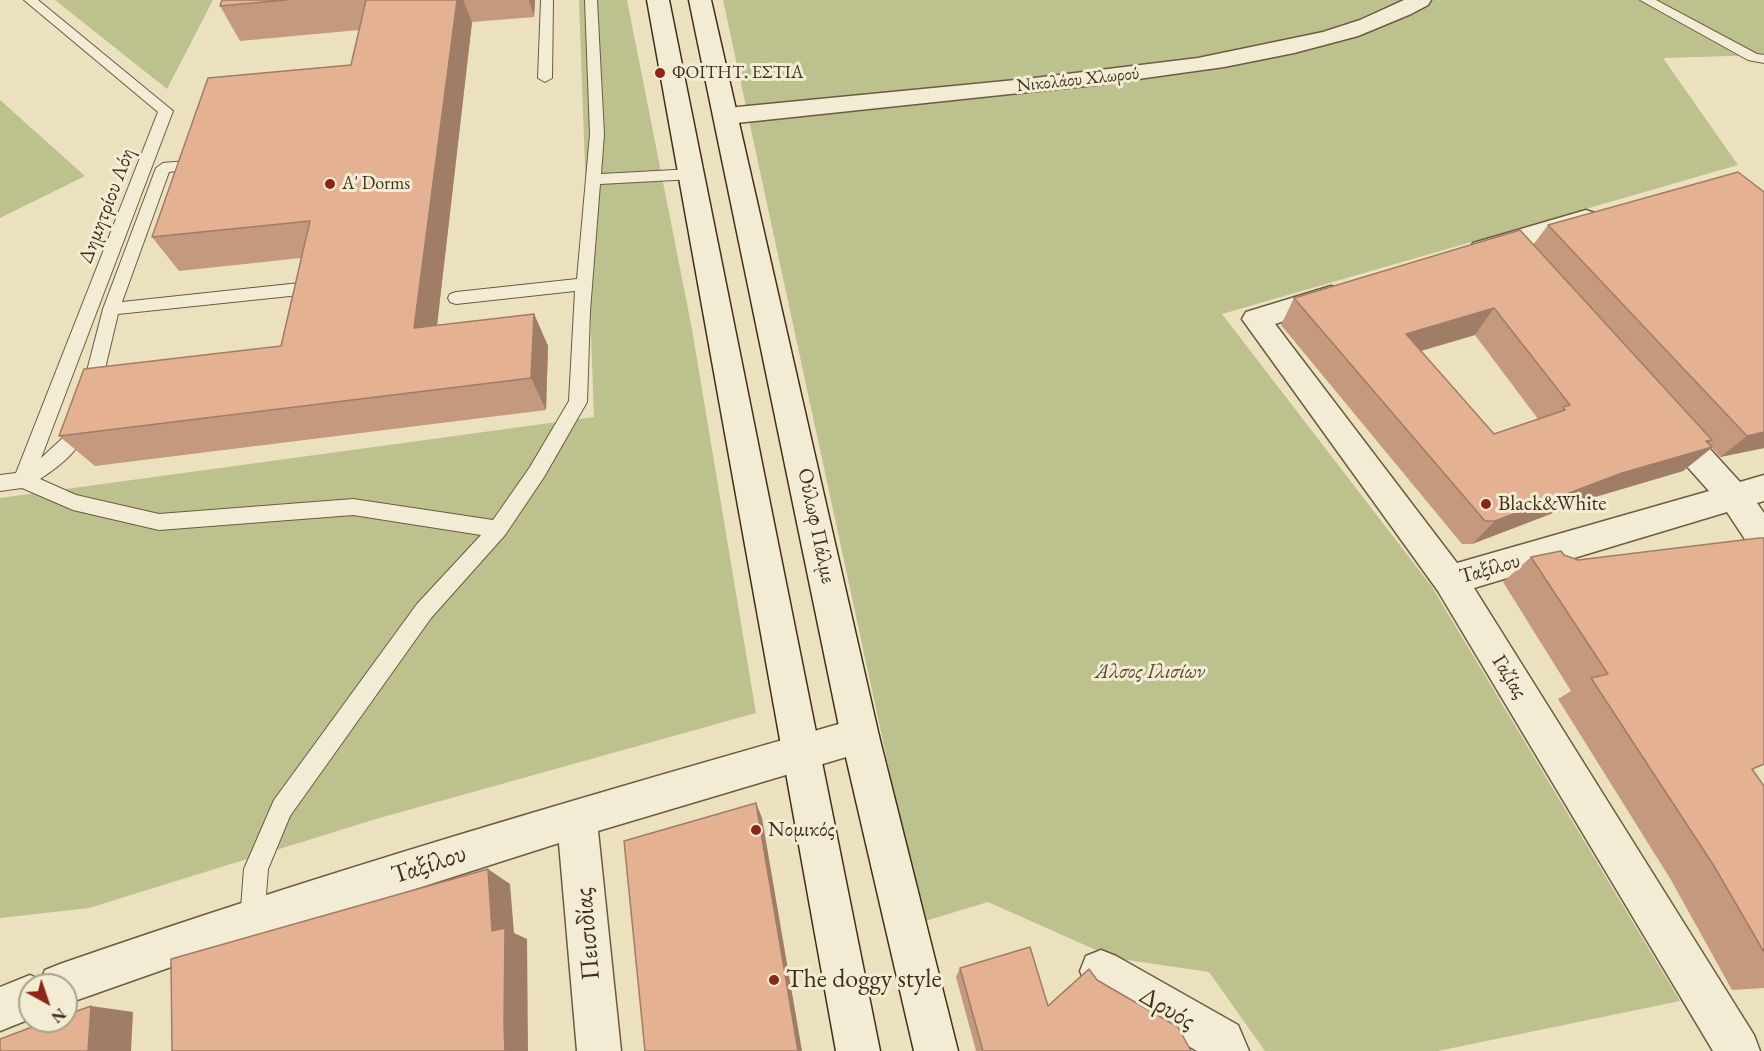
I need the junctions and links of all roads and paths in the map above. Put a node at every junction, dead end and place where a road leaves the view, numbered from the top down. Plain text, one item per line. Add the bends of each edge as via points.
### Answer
1 (30, 0) edge
2 (547, 0) edge
3 (591, 0) edge
4 (658, 0) edge
5 (700, 0) edge
6 (1420, 0) edge
7 (1646, 0) edge
8 (1764, 59) edge
9 (545, 78) dead end
10 (727, 116) junction
11 (198, 165) edge
12 (693, 174) junction
13 (593, 179) junction
14 (1606, 214) edge
15 (1506, 243) junction
16 (1461, 256) edge
17 (1530, 269) edge
18 (585, 284) junction
19 (309, 288) edge
20 (1358, 288) edge
21 (456, 298) dead end
22 (111, 309) junction
23 (1648, 401) edge
24 (23, 480) junction
25 (0, 483) edge
26 (1749, 493) edge
27 (498, 529) junction
28 (1764, 541) edge
29 (1729, 546) edge
30 (1636, 558) edge
31 (1450, 580) junction
32 (860, 736) junction
33 (802, 754) junction
34 (577, 818) junction
35 (252, 921) junction
36 (171, 946) junction
37 (1101, 971) dead end
38 (78, 979) edge
39 (172, 988) edge
40 (18, 992) edge
41 (0, 994) edge
42 (18, 1002) edge
43 (0, 1009) edge
44 (1764, 1046) edge
45 (598, 1051) edge
46 (858, 1051) edge
47 (936, 1051) edge
48 (1227, 1051) edge
49 (1738, 1051) edge

1 - 24 lane, Δημητρίου Λόη via 166,111
2 - 9 lane
3 - 13 lane via 597,134
4 - 12 street
5 - 10 street, Ούλωφ Πάλμε
6 - 10 street, Νικολάου Χλωρού via 1367,25 1315,42 1236,59 1154,72
7 - 8 lane via 1753,57
10 - 32 street, Ούλωφ Πάλμε
11 - 22 lane via 163,168
12 - 13 lane
12 - 33 street
13 - 18 lane
14 - 15 street
15 - 16 street
15 - 17 street
18 - 21 lane
18 - 27 lane via 578,402
19 - 22 lane
20 - 31 street, Γαζίας via 1256,319
22 - 24 lane via 81,429 62,454
23 - 26 street
24 - 25 lane
24 - 27 lane via 74,502 159,522 353,507
26 - 28 street
26 - 31 street, Ταξίλου
27 - 35 lane via 424,611 282,808 256,869
28 - 29 street
30 - 31 street, Ταξίλου
31 - 49 street, Γαζίας
32 - 33 street, Ταξίλου
32 - 47 street, Ούλωφ Πάλμε
33 - 34 street, Ταξίλου
33 - 46 street
34 - 35 street, Ταξίλου
34 - 45 street, Πεισιδίας
35 - 36 street, Ταξίλου
36 - 38 street, Ταξίλου
36 - 39 street
37 - 48 street, Δρυός via 1222,1041
40 - 41 street
42 - 43 street
44 - 49 street

